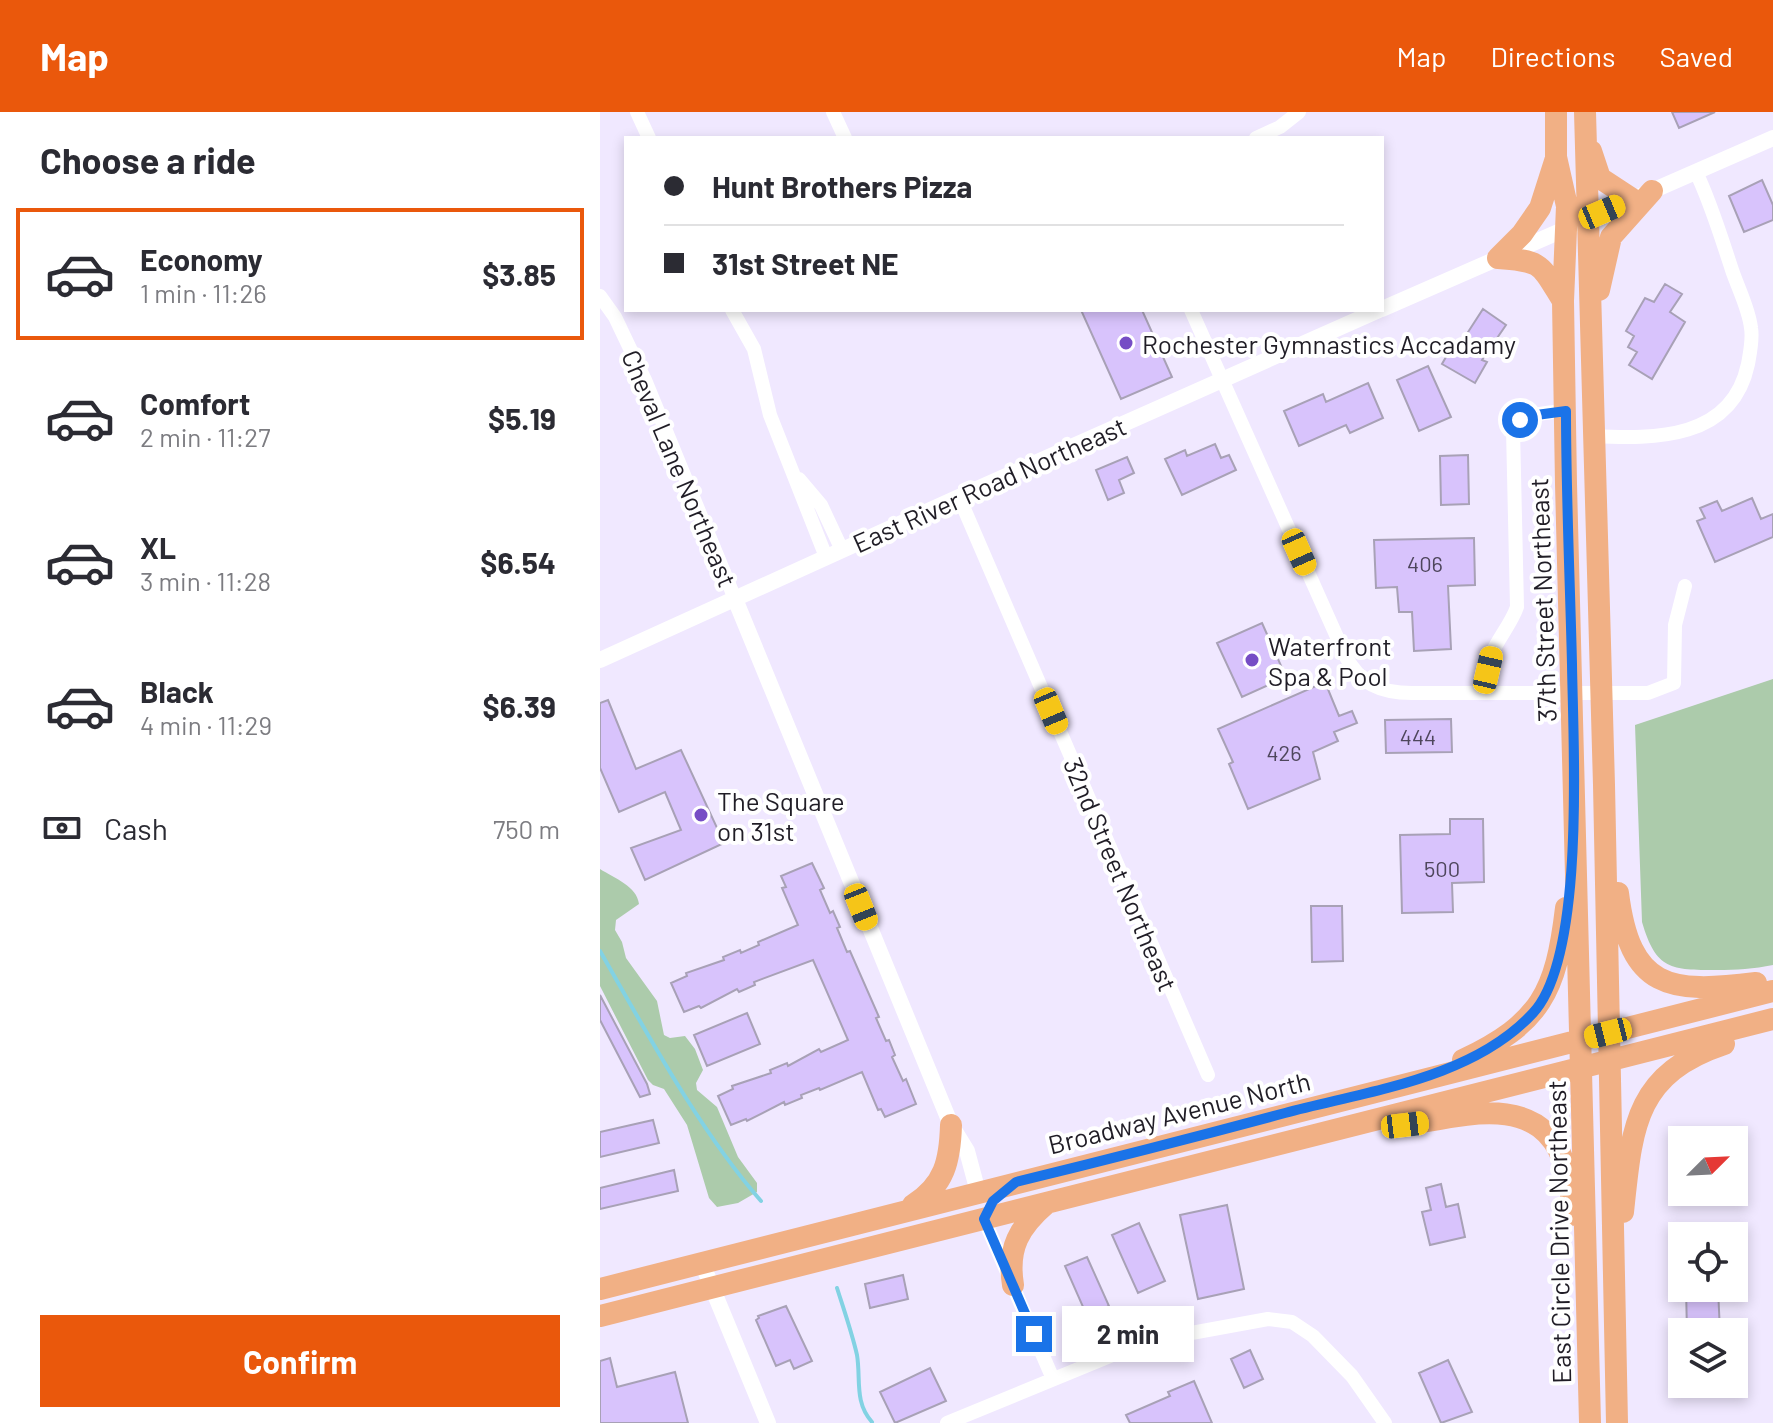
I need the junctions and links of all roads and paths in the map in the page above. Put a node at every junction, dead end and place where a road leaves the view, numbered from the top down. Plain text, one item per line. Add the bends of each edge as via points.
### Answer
1 (637, 112) edge
2 (833, 112) edge
3 (1299, 112) edge
4 (1556, 112) edge
5 (1585, 122) edge
6 (648, 136) edge
7 (844, 136) edge
8 (1260, 136) edge
9 (1773, 138) edge
10 (1556, 157) junction
11 (1696, 172) junction
12 (1642, 195) junction
13 (1588, 218) junction
14 (1566, 228) junction
15 (1498, 258) junction
16 (600, 296) edge
17 (1563, 301) junction
18 (1384, 307) edge
19 (1591, 310) junction
20 (733, 312) edge
21 (1192, 312) edge
22 (1373, 312) edge
23 (1222, 378) junction
24 (1566, 411) junction
25 (1593, 436) junction
26 (796, 476) junction
27 (959, 497) junction
28 (842, 550) junction
29 (826, 557) junction
30 (1685, 586) dead end
31 (735, 599) junction
32 (600, 660) edge
33 (1488, 692) junction
34 (1572, 693) junction
35 (1601, 694) junction
36 (1604, 785) junction
37 (1575, 794) junction
38 (1773, 981) edge
39 (1773, 991) edge
40 (1773, 1019) edge
41 (1773, 1028) edge
42 (1608, 1033) junction
43 (1582, 1040) junction
44 (1609, 1061) junction
45 (1583, 1067) junction
46 (1208, 1075) dead end
47 (1422, 1080) junction
48 (951, 1125) junction
49 (1296, 1139) junction
50 (1016, 1182) junction
51 (978, 1192) junction
52 (1047, 1203) junction
53 (904, 1210) junction
54 (984, 1219) junction
55 (943, 1230) junction
56 (702, 1263) junction
57 (1013, 1285) junction
58 (711, 1288) junction
59 (600, 1289) edge
60 (1587, 1295) junction
61 (600, 1316) edge
62 (1614, 1348) junction
63 (1053, 1379) junction
64 (768, 1423) edge
65 (947, 1423) edge
66 (1385, 1423) edge
67 (1590, 1423) edge
68 (1617, 1423) edge

1 - 6 street
2 - 7 street
3 - 8 street
4 - 10 main road, 37th Street Northeast
5 - 12 main road via 1600,178
5 - 13 main road
9 - 11 street, East River Road Northeast
10 - 14 main road, 37th Street Northeast via 1567,206
10 - 15 main road via 1540,208
11 - 12 street, East River Road Northeast
11 - 25 street via 1751,328 1744,384 1725,409 1686,432
12 - 13 street, East River Road Northeast
12 - 19 main road via 1611,237
13 - 14 street, East River Road Northeast
13 - 19 main road
14 - 15 street, East River Road Northeast
14 - 17 main road, 37th Street Northeast
15 - 17 main road via 1537,263
15 - 18 street, East River Road Northeast
16 - 31 street, Cheval Lane Northeast via 639,366
17 - 24 main road, 37th Street Northeast
19 - 25 main road
20 - 26 street via 754,349 770,415
21 - 23 street
22 - 23 street, East River Road Northeast
23 - 27 street, East River Road Northeast
23 - 33 street via 1357,674 1390,692
24 - 33 street via 1529,416 1513,429 1517,607 1491,654
24 - 34 main road, 37th Street Northeast
25 - 35 main road
26 - 28 street via 821,505
26 - 29 street
27 - 28 street, East River Road Northeast
27 - 46 street, 32nd Street Northeast
28 - 29 street, East River Road Northeast
29 - 31 street, East River Road Northeast
30 - 35 street via 1675,625 1674,683 1648,693
31 - 32 street, East River Road Northeast
31 - 48 street
33 - 34 street
34 - 35 street
34 - 37 main road, 37th Street Northeast
35 - 36 main road
36 - 38 main road via 1622,926 1637,960 1665,980 1693,987
36 - 42 main road
37 - 43 main road, 37th Street Northeast
37 - 47 main road via 1563,938 1545,997 1506,1036
39 - 42 main road, Broadway Avenue North
40 - 44 main road, Broadway Avenue North
41 - 62 main road via 1688,1058 1658,1082 1645,1101 1629,1158
42 - 43 main road, Broadway Avenue North
42 - 44 main road
43 - 45 main road, East Circle Drive Northeast
43 - 47 main road, Broadway Avenue North
44 - 45 main road, Broadway Avenue North
44 - 62 main road, East Circle Drive Northeast
45 - 49 main road, Broadway Avenue North
45 - 60 main road, East Circle Drive Northeast
47 - 50 main road, Broadway Avenue North
48 - 51 street via 967,1151
48 - 53 main road via 941,1179
49 - 52 main road, Broadway Avenue North
49 - 60 main road via 1475,1114 1529,1120 1548,1134 1567,1172
50 - 51 main road, Broadway Avenue North
50 - 54 main road via 993,1201
51 - 53 main road, Broadway Avenue North
51 - 55 main road via 968,1209
52 - 54 main road, Broadway Avenue North
52 - 57 main road via 1014,1242
53 - 56 main road, Broadway Avenue North
54 - 55 main road, Broadway Avenue North
54 - 57 street
55 - 58 main road, Broadway Avenue North
56 - 58 street
56 - 59 main road, Broadway Avenue North
57 - 63 street
58 - 61 main road, Broadway Avenue North
58 - 64 street
60 - 67 main road, East Circle Drive Northeast
62 - 68 main road, East Circle Drive Northeast
63 - 65 street
63 - 66 street via 1157,1340 1280,1319 1313,1336 1352,1376

